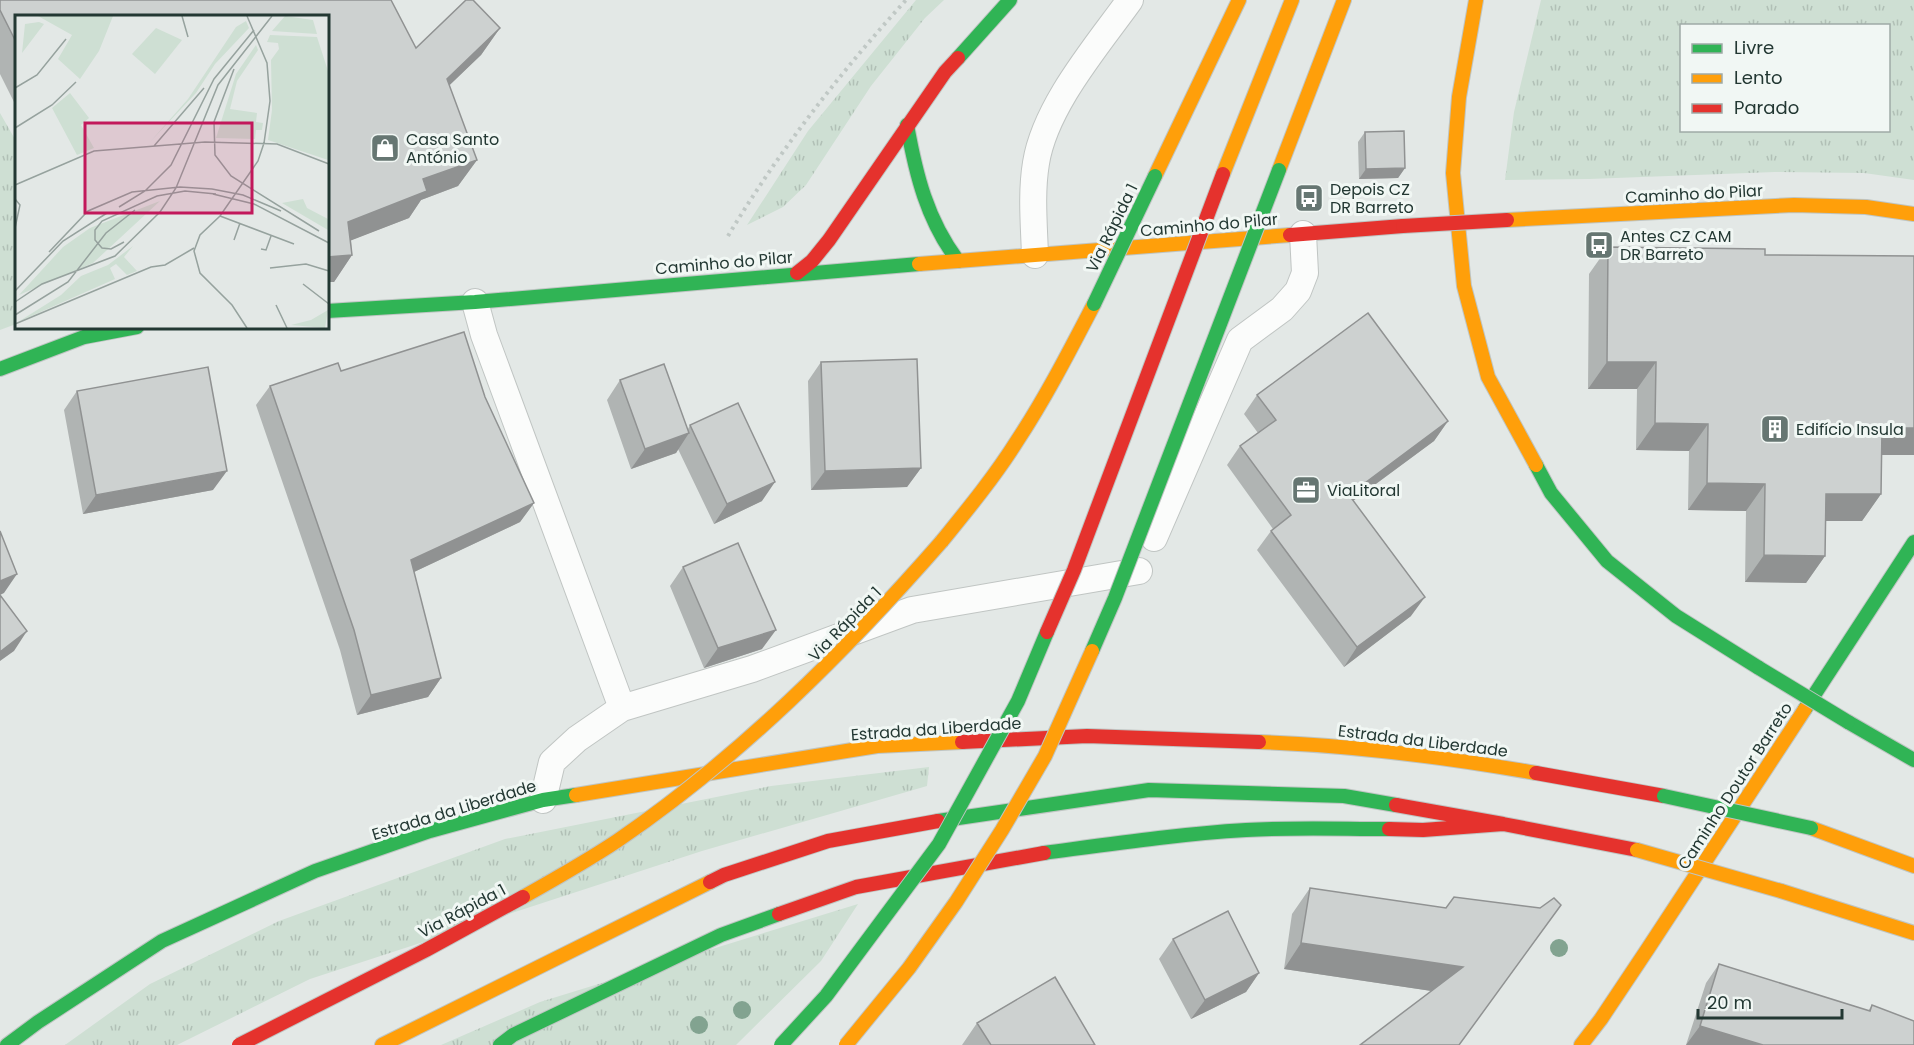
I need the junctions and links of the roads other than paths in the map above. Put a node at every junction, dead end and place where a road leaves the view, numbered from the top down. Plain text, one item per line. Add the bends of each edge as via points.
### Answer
1 (1010, 0) edge
2 (1130, 0) edge
3 (1239, 0) edge
4 (1292, 0) edge
5 (1344, 0) edge
6 (1476, 0) edge
7 (907, 125) junction
8 (1914, 214) edge
9 (1303, 234) junction
10 (1035, 255) junction
11 (958, 261) junction
12 (797, 273) junction
13 (475, 302) junction
14 (328, 311) edge
15 (127, 328) edge
16 (0, 369) edge
17 (1914, 543) edge
18 (622, 708) junction
19 (1914, 760) edge
20 (543, 800) junction
21 (1503, 824) junction
22 (1914, 866) edge
23 (1914, 933) edge
24 (7, 1045) edge
25 (239, 1045) edge
26 (382, 1045) edge
27 (500, 1045) edge
28 (781, 1045) edge
29 (846, 1045) edge
30 (1581, 1045) edge

1 - 7 main road via 945,72
2 - 10 lane via 1084,63 1046,131 1036,162 1033,192
3 - 25 main road, Via Rápida 1, bridge via 1062,367 986,485 889,604 772,719 611,845 481,922
4 - 28 main road, bridge via 1074,570 1018,701 939,844 826,996
5 - 29 main road, bridge via 1115,598 1045,756 956,902
6 - 19 main road, bridge via 1459,97 1453,173 1464,286 1488,377 1551,493 1607,561 1676,616
7 - 11 main road via 917,178 936,230
7 - 12 main road via 829,240
8 - 9 main road, Caminho do Pilar, bridge via 1866,207 1794,205
9 - 10 main road, Caminho do Pilar
9 - 18 lane via 1305,273 1298,291 1282,309 1240,340 1139,573 912,610 752,669
10 - 11 main road, Caminho do Pilar
11 - 12 main road, Caminho do Pilar
12 - 13 main road, Caminho do Pilar
13 - 14 main road, Caminho do Pilar
13 - 18 lane
15 - 16 main road via 106,330
17 - 30 main road, Caminho Doutor Barreto via 1641,960
18 - 20 lane via 552,762
20 - 22 main road, Estrada da Liberdade, bridge via 876,746 1088,736 1291,743 1458,759 1664,796 1811,828
20 - 24 main road, Estrada da Liberdade via 430,831 315,872 162,941
21 - 23 main road, bridge via 1636,850
21 - 26 main road via 1344,796 1149,790 941,820 828,841 724,876
21 - 27 main road via 1423,830 1306,828 1184,835 1089,846 856,887 721,935 513,1035

